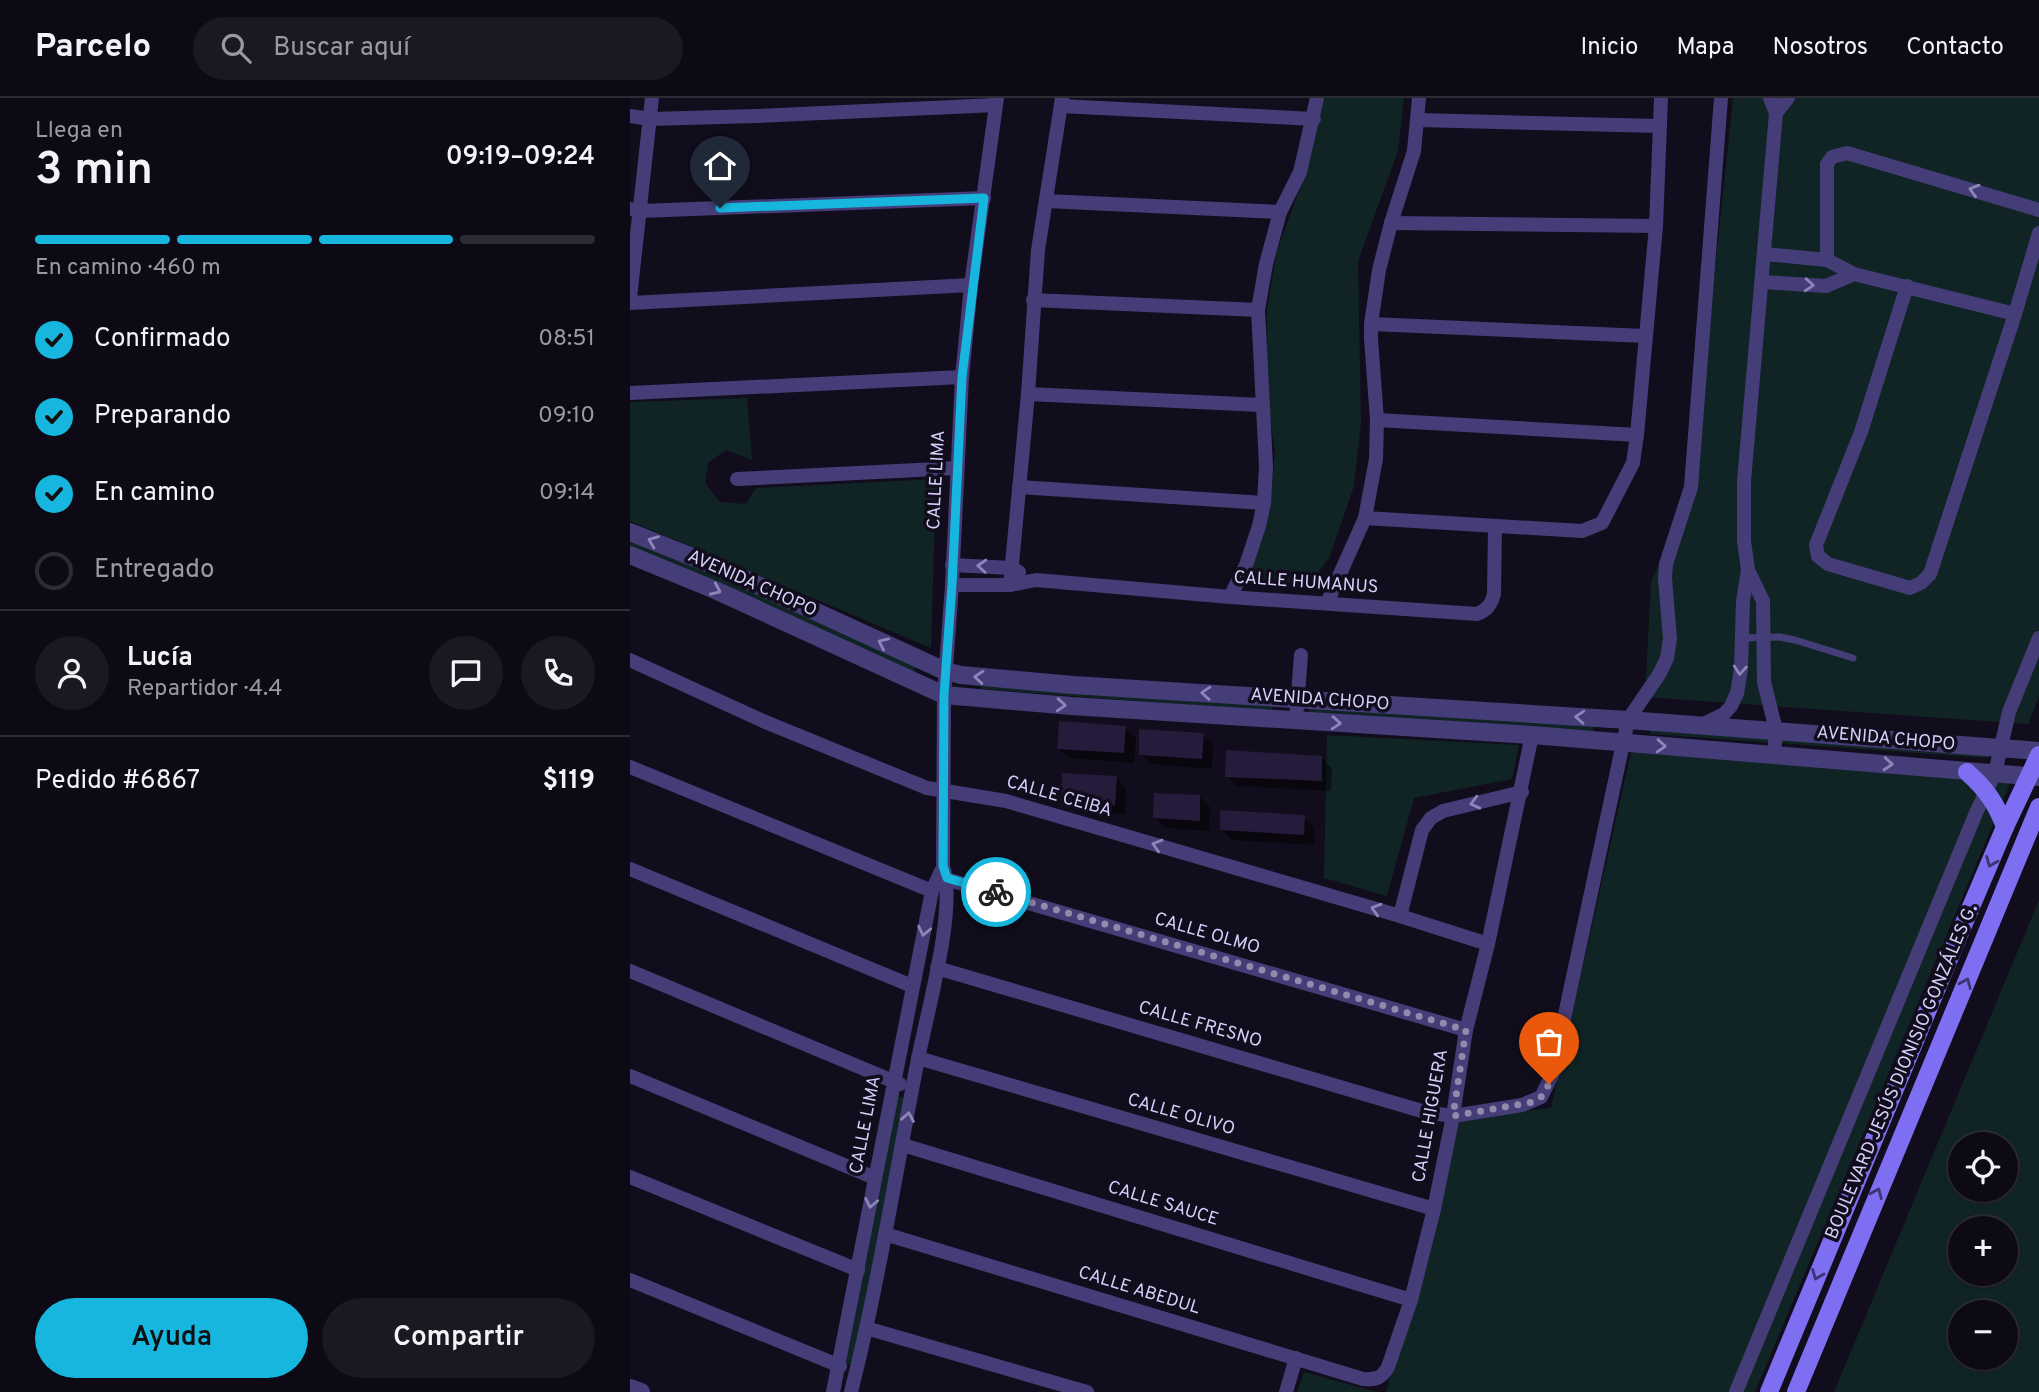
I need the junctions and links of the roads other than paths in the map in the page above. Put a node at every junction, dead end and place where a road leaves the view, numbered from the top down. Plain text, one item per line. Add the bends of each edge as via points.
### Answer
1 (652, 98) edge
2 (1317, 98) edge
3 (1419, 98) edge
4 (1661, 98) edge
5 (1721, 98) edge
6 (1770, 98) edge
7 (1788, 98) edge
8 (996, 102) edge
9 (1062, 102) edge
10 (1776, 113) junction
11 (630, 116) edge
12 (650, 119) junction
13 (1314, 119) junction
14 (1418, 120) junction
15 (1660, 127) junction
16 (984, 198) junction
17 (1046, 201) junction
18 (2039, 209) edge
19 (636, 210) edge
20 (1280, 212) junction
21 (1391, 223) junction
22 (1656, 226) junction
23 (2039, 233) edge
24 (1764, 254) junction
25 (1827, 260) junction
26 (1854, 274) junction
27 (1762, 282) junction
28 (971, 285) junction
29 (1907, 286) junction
30 (630, 300) edge
31 (1033, 300) junction
32 (1258, 310) junction
33 (2015, 314) junction
34 (1371, 324) junction
35 (1646, 336) junction
36 (962, 377) junction
37 (630, 393) edge
38 (1028, 394) junction
39 (1261, 405) junction
40 (1377, 420) junction
41 (1637, 435) junction
42 (957, 468) junction
43 (737, 479) dead end
44 (1019, 487) junction
45 (1264, 503) junction
46 (1365, 518) junction
47 (1495, 526) junction
48 (630, 531) edge
49 (630, 555) edge
50 (952, 565) junction
51 (1012, 568) junction
52 (1748, 570) junction
53 (1036, 580) junction
54 (952, 585) junction
55 (1010, 585) junction
56 (1230, 597) junction
57 (1326, 603) junction
58 (1763, 637) junction
59 (1742, 638) junction
60 (2039, 638) edge
61 (1301, 655) dead end
62 (1853, 658) dead end
63 (630, 660) edge
64 (945, 671) junction
65 (944, 695) junction
66 (1297, 699) junction
67 (1296, 720) junction
68 (1628, 720) junction
69 (1701, 725) junction
70 (1776, 730) junction
71 (1532, 735) junction
72 (1623, 743) junction
73 (2003, 748) junction
74 (1774, 753) junction
75 (2039, 753) edge
76 (630, 767) edge
77 (1967, 772) junction
78 (1995, 774) junction
79 (2035, 776) edge
80 (1987, 790) junction
81 (943, 791) junction
82 (1522, 792) junction
83 (2039, 807) edge
84 (2005, 827) junction
85 (2033, 830) edge
86 (630, 869) edge
87 (942, 874) junction
88 (932, 891) junction
89 (1400, 916) junction
90 (1488, 944) junction
91 (937, 968) junction
92 (630, 971) edge
93 (912, 986) junction
94 (1466, 1030) junction
95 (918, 1058) junction
96 (630, 1076) edge
97 (893, 1082) junction
98 (913, 1087) junction
99 (1453, 1116) junction
100 (903, 1145) junction
101 (630, 1177) edge
102 (875, 1178) junction
103 (1434, 1209) junction
104 (885, 1234) junction
105 (858, 1269) junction
106 (630, 1280) edge
107 (1411, 1300) junction
108 (866, 1328) junction
109 (1296, 1358) junction
110 (840, 1366) junction
111 (1382, 1376) joint
112 (630, 1388) edge
113 (641, 1392) edge
114 (833, 1392) edge
115 (851, 1392) edge
116 (1087, 1392) edge
117 (1286, 1392) edge
118 (1736, 1392) edge
119 (1769, 1392) edge
120 (1796, 1392) edge

1 - 12 street
2 - 13 street
3 - 14 street
4 - 15 street
5 - 68 street via 1691,487 1666,564 1670,639 1660,673
6 - 10 street
7 - 10 street
8 - 12 street
8 - 16 street, CALLE LIMA
9 - 13 street
9 - 17 street
10 - 24 street
11 - 12 street
12 - 19 street
13 - 20 street via 1300,172
14 - 15 street
14 - 21 street via 1414,151
15 - 22 street
16 - 19 street
16 - 28 street, CALLE LIMA
17 - 20 street
17 - 31 street
18 -> 25 street via 1847,153 1828,163
19 - 30 street
20 - 32 street
21 - 22 street
21 - 34 street
22 - 35 street
23 - 33 street
24 - 25 street
24 - 27 street
25 - 26 street
27 -> 26 street via 1826,286
26 - 29 street
27 - 52 street via 1744,481
28 - 30 street
28 - 36 street, CALLE LIMA
29 - 33 street
29 - 33 street via 1861,432 1816,545 1818,556 1828,564 1910,588 1930,574
31 - 32 street
31 - 38 street
32 - 39 street
34 - 35 street
34 - 40 street
35 - 41 street
36 - 37 street
36 - 42 street, CALLE LIMA
38 - 39 street
38 - 44 street
39 - 45 street
40 - 41 street
40 - 46 street via 1376,458
41 - 47 street via 1633,463 1602,523 1582,531
42 - 43 street
42 - 50 street, CALLE LIMA
44 - 45 street
44 - 51 street
45 - 56 street
46 - 47 street
46 - 57 street
47 - 57 street, CALLE HUMANUS via 1494,594 1486,610 1477,614
64 -> 48 street, AVENIDA CHOPO
49 -> 65 street, AVENIDA CHOPO
51 -> 50 street, CALLE HUMANUS
50 - 54 street, CALLE LIMA
51 - 53 street, CALLE HUMANUS
51 - 55 street
52 - 58 street via 1763,601
52 - 59 street
53 - 55 street, CALLE HUMANUS
53 - 56 street, CALLE HUMANUS
54 - 55 street, CALLE HUMANUS
54 - 64 street, CALLE LIMA
56 - 57 street, CALLE HUMANUS
58 - 59 lane
58 - 62 lane via 1795,640
58 - 70 street via 1764,682
59 -> 69 street via 1741,669 1731,706
60 - 73 street via 2009,712
61 - 66 street
63 - 81 street, CALLE CEIBA via 763,721
64 - 65 street, CALLE LIMA
66 -> 64 street, AVENIDA CHOPO via 1073,685
65 -> 67 street, AVENIDA CHOPO
65 - 81 street, CALLE LIMA
66 - 67 street
68 -> 66 street, AVENIDA CHOPO
67 -> 71 street, AVENIDA CHOPO
68 - 69 street, AVENIDA CHOPO
68 - 72 street, CALLE FRESNO
69 - 70 street, AVENIDA CHOPO
70 - 73 street, AVENIDA CHOPO
70 - 74 street
71 - 72 street, AVENIDA CHOPO
71 - 82 street, CALLE HIGUERA
72 -> 74 street, AVENIDA CHOPO
72 - 99 street, CALLE FRESNO via 1549,1084 1533,1102
73 - 75 street, AVENIDA CHOPO
73 - 78 street
74 -> 77 street, AVENIDA CHOPO
75 - 79 main road, BOULEVARD JESÚS DIONISIO GONZÁLES G.
76 - 88 street
77 - 78 street, AVENIDA CHOPO
77 - 80 main road
78 - 79 street, AVENIDA CHOPO
78 - 80 street
79 - 84 main road, BOULEVARD JESÚS DIONISIO GONZÁLES G.
80 - 84 main road
80 - 118 street
81 - 87 street, CALLE LIMA
89 -> 81 street, CALLE CEIBA via 1006,801
82 -> 89 street via 1431,818 1422,830
82 - 90 street, CALLE HIGUERA
83 - 85 main road, BOULEVARD JESÚS DIONISIO GONZÁLES G.
84 -> 119 main road, BOULEVARD JESÚS DIONISIO GONZÁLES G.
120 -> 85 main road, BOULEVARD JESÚS DIONISIO GONZÁLES G.
86 - 93 street
87 - 88 street, CALLE LIMA
87 - 91 street, CALLE LIMA via 946,906
87 - 94 street, CALLE OLMO
88 -> 93 street, CALLE LIMA
89 - 90 street, CALLE CEIBA
90 - 94 street, CALLE HIGUERA
91 - 95 street, CALLE LIMA
91 - 99 street, CALLE FRESNO via 1425,1112
92 - 97 street
93 - 97 street, CALLE LIMA
94 - 99 street, CALLE HIGUERA
95 - 98 street, CALLE LIMA
95 - 103 street, CALLE OLIVO
96 - 102 street
97 - 98 street
97 - 102 street, CALLE LIMA
100 -> 98 street, CALLE LIMA
99 - 103 street, CALLE HIGUERA
100 - 104 street, CALLE LIMA
100 - 107 street, CALLE SAUCE
101 - 105 street
102 -> 105 street, CALLE LIMA
103 - 107 street, CALLE HIGUERA
104 - 108 street, CALLE LIMA
104 - 109 street, CALLE ABEDUL
105 - 110 street, CALLE LIMA
106 - 110 street
107 - 111 street, CALLE HIGUERA
108 - 115 street, CALLE LIMA
108 - 116 street
109 - 111 street, CALLE ABEDUL via 1363,1379
109 - 117 street
110 - 114 street, CALLE LIMA
112 - 113 street

